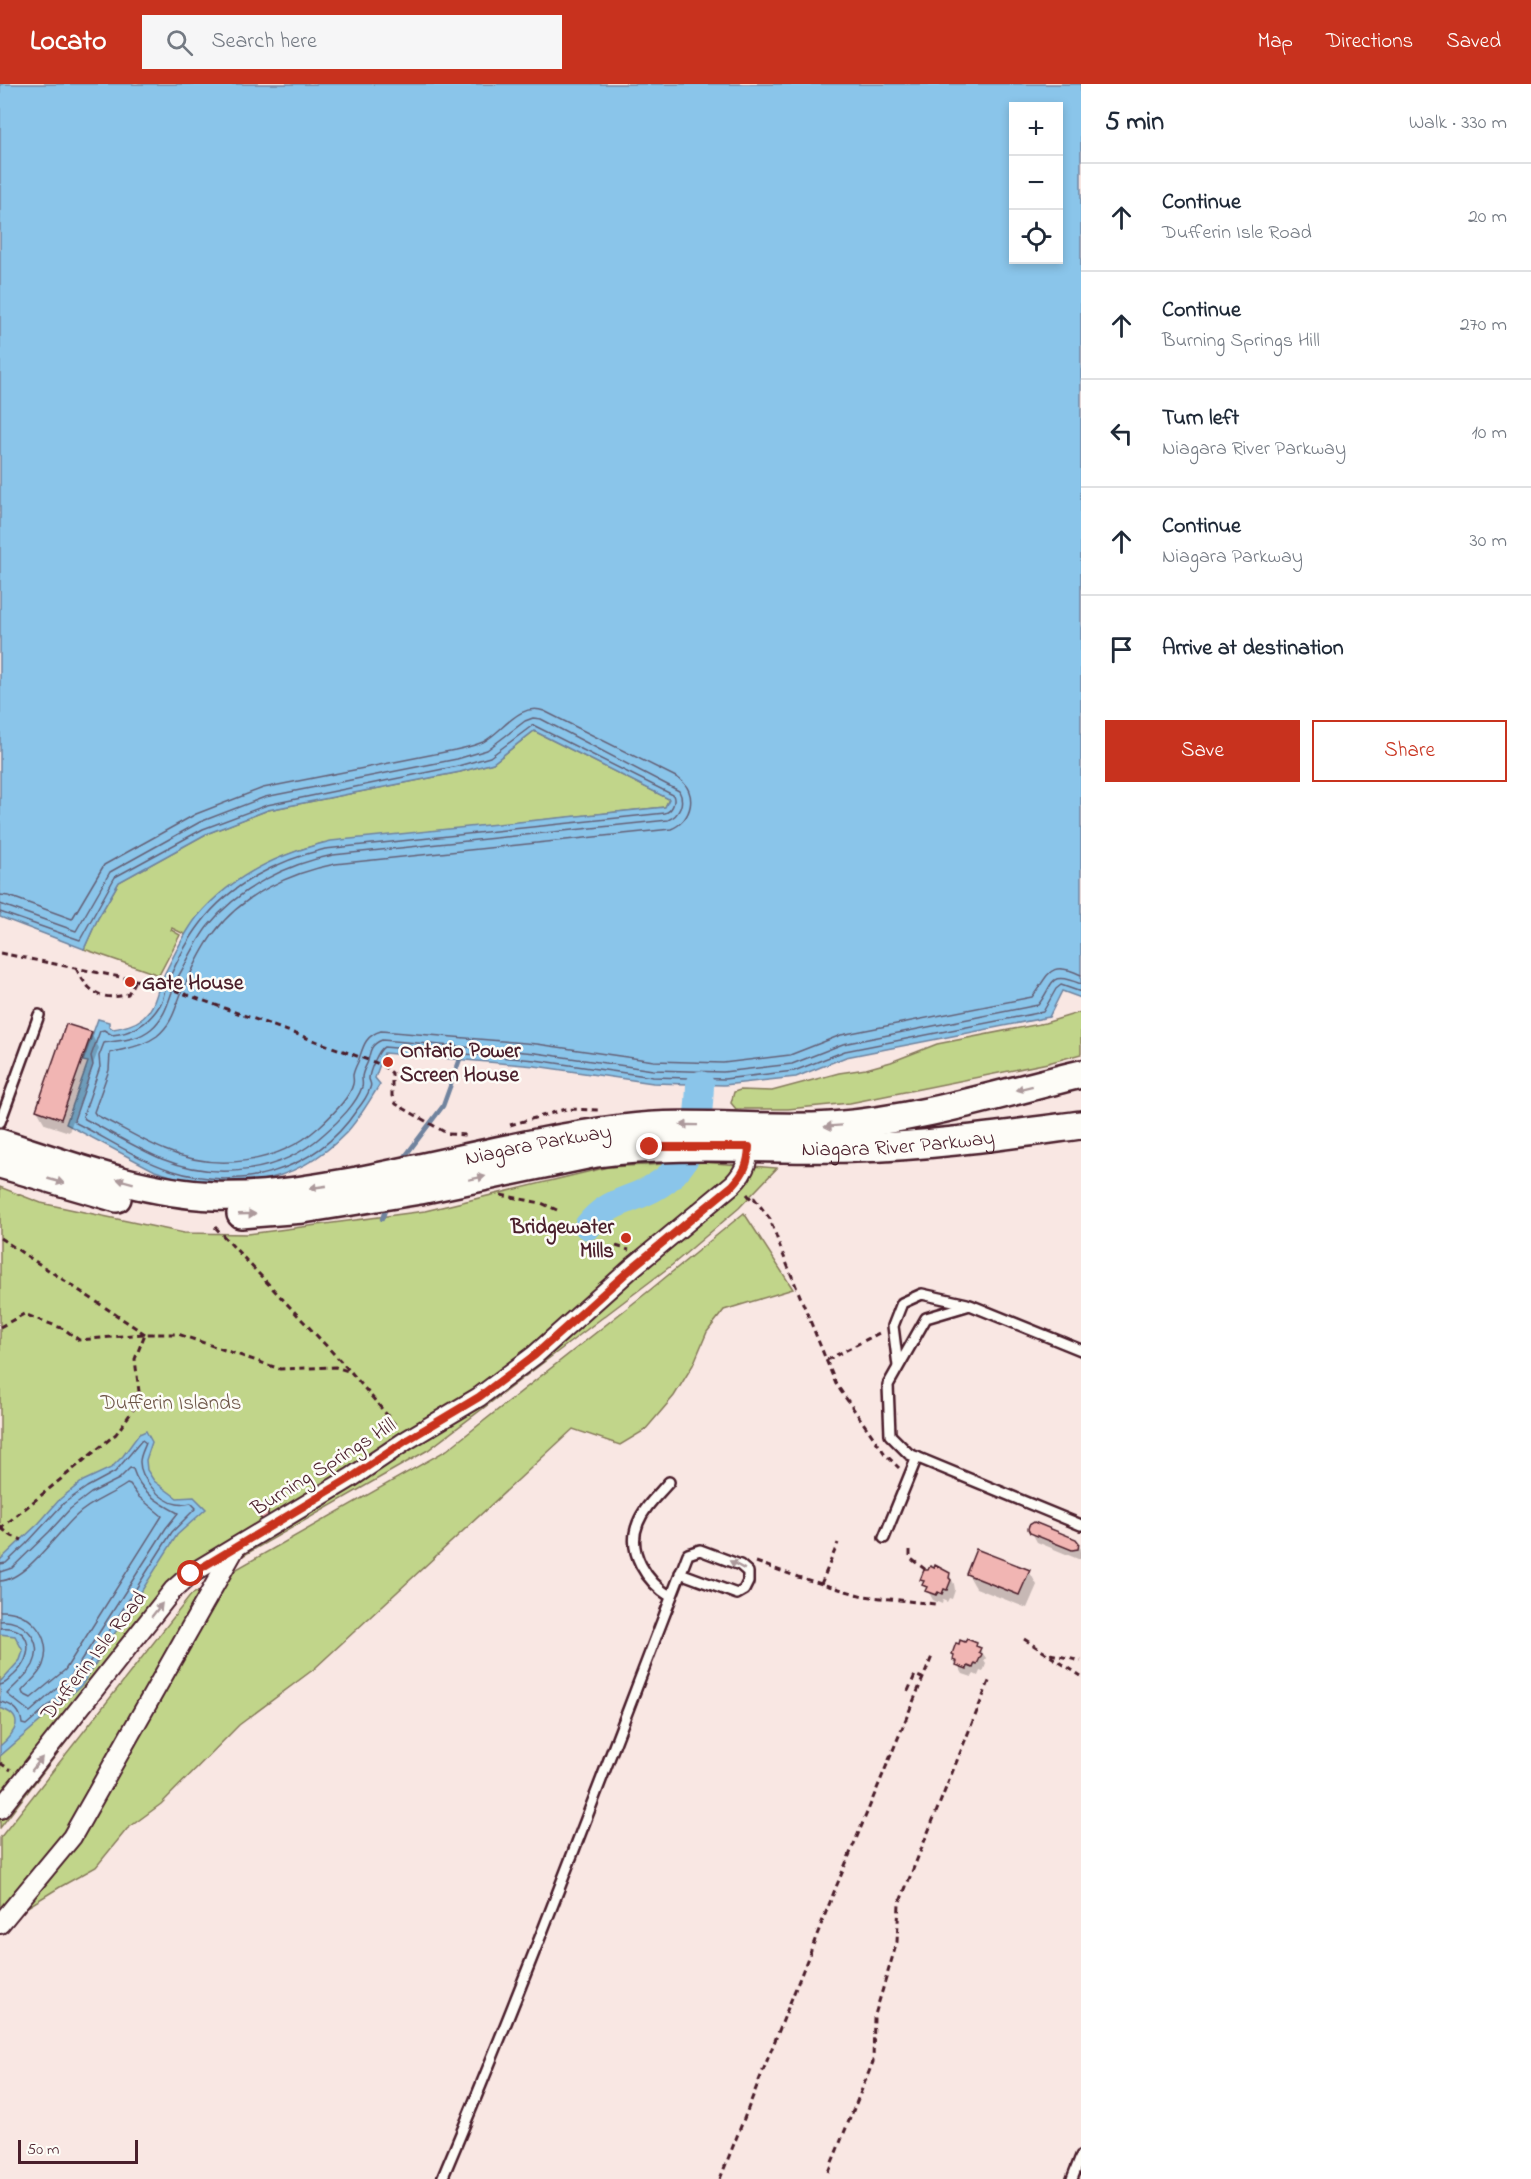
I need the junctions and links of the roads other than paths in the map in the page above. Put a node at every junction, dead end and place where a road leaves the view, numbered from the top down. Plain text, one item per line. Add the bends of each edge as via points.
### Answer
1 (39, 1014) dead end
2 (1081, 1074) edge
3 (0, 1122) edge
4 (1081, 1125) edge
5 (735, 1136) junction
6 (0, 1143) edge
7 (0, 1164) edge
8 (376, 1187) junction
9 (970, 1305) junction
10 (1081, 1350) edge
11 (898, 1366) junction
12 (917, 1457) junction
13 (669, 1482) dead end
14 (1081, 1525) edge
15 (884, 1538) dead end
16 (237, 1545) junction
17 (680, 1573) junction
18 (671, 1597) junction
19 (0, 1809) edge
20 (0, 1924) edge
21 (1081, 2156) edge
22 (442, 2179) edge
23 (1072, 2179) edge

1 - 3 lane
2 -> 5 main road, Niagara Parkway via 880,1121
4 - 5 main road, Niagara River Parkway via 893,1146
5 - 8 main road, Niagara Parkway via 570,1137 420,1180
5 - 16 street, Burning Springs Hill via 745,1170 733,1185 535,1355 479,1397
8 -> 6 main road, Niagara Parkway via 198,1195 130,1183
7 -> 8 main road, Niagara Parkway via 124,1201 202,1214 256,1214
9 - 10 lane
9 - 11 lane via 926,1318
9 - 11 lane via 922,1294 902,1303 893,1326
11 - 12 lane via 888,1385 890,1435
12 - 14 lane
12 - 15 lane
13 - 18 lane via 638,1521 634,1543 643,1571
19 -> 16 street, Dufferin Isle Road via 173,1590
16 - 20 street, Burning Springs Hill via 72,1837
17 -> 17 lane via 737,1594 748,1582 748,1572 740,1565 700,1550 688,1554
17 - 18 lane
18 - 22 lane
21 - 23 lane

